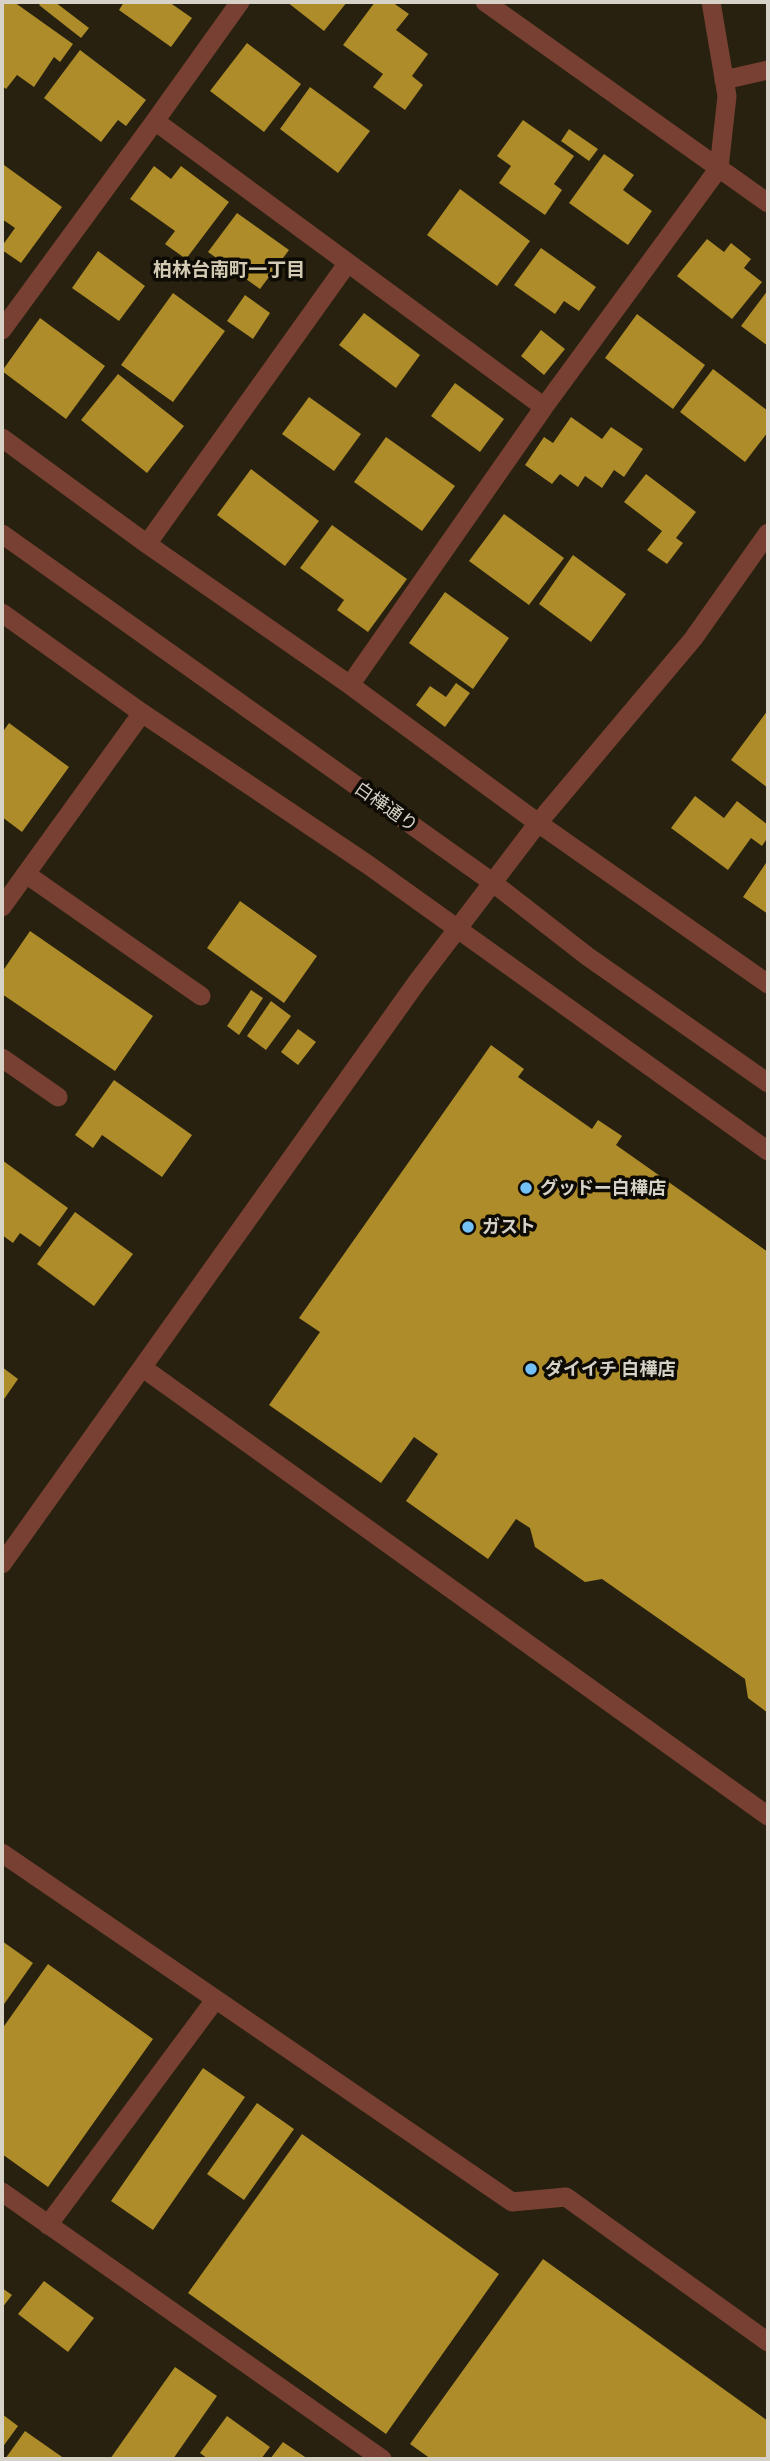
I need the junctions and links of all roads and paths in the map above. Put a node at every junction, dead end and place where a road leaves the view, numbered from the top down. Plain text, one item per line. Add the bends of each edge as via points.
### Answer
1 (240, 2) edge
2 (485, 2) edge
3 (710, 2) edge
4 (768, 70) edge
5 (724, 79) junction
6 (155, 121) junction
7 (719, 168) junction
8 (768, 203) edge
9 (347, 264) junction
10 (2, 330) edge
11 (544, 407) junction
12 (2, 438) edge
13 (768, 533) edge
14 (2, 534) edge
15 (147, 544) junction
16 (2, 612) edge
17 (350, 685) junction
18 (142, 713) junction
19 (538, 822) junction
20 (26, 874) junction
21 (492, 882) junction
22 (2, 907) edge
23 (457, 929) junction
24 (768, 984) edge
25 (201, 996) dead end
26 (2, 1058) edge
27 (768, 1083) edge
28 (58, 1097) dead end
29 (768, 1151) edge
30 (143, 1368) junction
31 (2, 1564) edge
32 (768, 1816) edge
33 (2, 1853) edge
34 (215, 2000) junction
35 (2, 2192) edge
36 (48, 2225) junction
37 (768, 2343) edge
38 (382, 2459) edge

1 - 6 street
2 - 7 street
3 - 5 street
4 - 5 street
5 - 7 street via 727,96
6 - 9 street
6 - 10 street
7 - 8 street
7 - 11 street
9 - 11 street
9 - 15 street
11 - 17 street
12 - 15 street
13 - 19 street via 693,639
14 - 21 street, 白樺通り
15 - 17 street
16 - 18 street
17 - 19 street
18 - 20 street
18 - 23 street
19 - 21 street
19 - 24 street
20 - 22 street
20 - 25 street
21 - 23 street
21 - 27 street, 白樺通り via 587,956
23 - 29 street
23 - 30 street
26 - 28 street
30 - 31 street
30 - 32 street
33 - 34 street
34 - 36 street
34 - 37 street via 512,2202 566,2197
35 - 36 street
36 - 38 street

